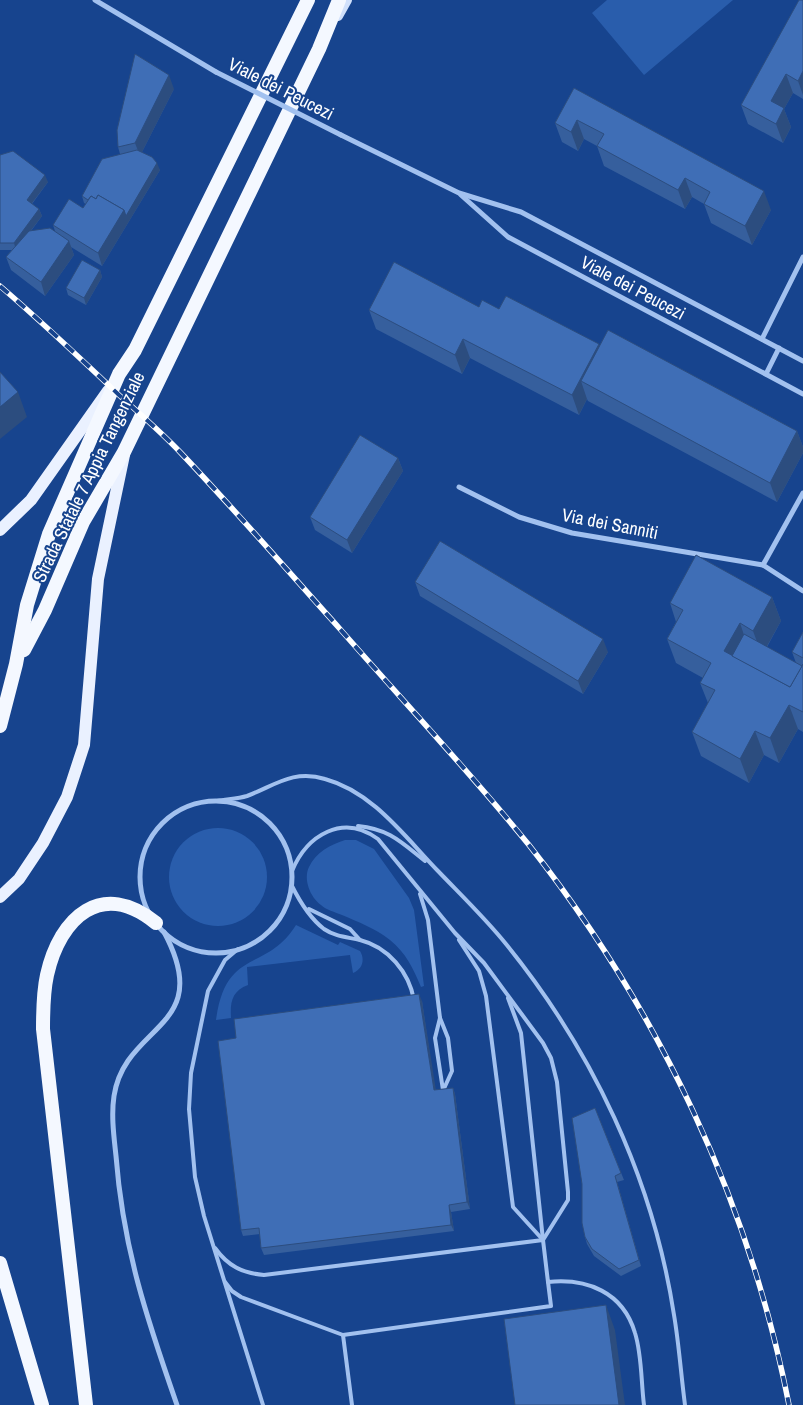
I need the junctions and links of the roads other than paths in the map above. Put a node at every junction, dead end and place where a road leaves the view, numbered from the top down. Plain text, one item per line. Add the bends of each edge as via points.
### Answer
1 (95, 0) edge
2 (308, 0) edge
3 (339, 0) edge
4 (347, 0) edge
5 (319, 49) junction
6 (459, 193) junction
7 (803, 257) edge
8 (762, 339) junction
9 (779, 348) junction
10 (803, 361) edge
11 (119, 374) junction
12 (766, 374) junction
13 (803, 394) edge
14 (124, 452) junction
15 (459, 487) dead end
16 (803, 493) edge
17 (0, 530) edge
18 (763, 565) junction
19 (803, 591) edge
20 (16, 664) junction
21 (0, 726) edge
22 (217, 801) junction
23 (353, 826) junction
24 (436, 870) junction
25 (292, 871) junction
26 (414, 883) junction
27 (292, 886) junction
28 (0, 897) edge
29 (306, 908) junction
30 (160, 928) junction
31 (454, 933) junction
32 (360, 940) junction
33 (238, 949) junction
34 (502, 985) junction
35 (414, 1002) edge
36 (440, 1018) junction
37 (543, 1240) junction
38 (213, 1244) junction
39 (0, 1263) edge
40 (224, 1280) junction
41 (548, 1282) junction
42 (551, 1306) junction
43 (552, 1316) edge
44 (343, 1335) junction
45 (42, 1405) edge
46 (86, 1405) edge
47 (177, 1405) edge
48 (263, 1405) edge
49 (352, 1405) edge
50 (644, 1405) edge
51 (684, 1405) edge

1 - 6 street, Viale dei Peucezi, bridge via 216,72
2 - 11 highway, Strada Statale 7 Appia Tangenziale via 139,341
3 - 5 highway, Strada Statale 7 Appia Tangenziale
4 - 5 main road
5 - 14 highway, Strada Statale 7 Appia Tangenziale
6 - 8 street, Viale dei Peucezi via 521,212
6 - 12 street, Viale dei Peucezi via 508,237
7 - 8 street
8 - 9 street, Viale dei Peucezi
9 - 10 street, Viale dei Peucezi
9 - 12 street
11 - 17 main road via 31,500
11 - 20 highway, Strada Statale 7 Appia Tangenziale via 48,534 27,605
12 - 13 street, Viale dei Peucezi
14 - 20 highway, Strada Statale 7 Appia Tangenziale via 84,522 45,610
14 - 28 main road via 98,579 84,745 67,797 42,843 19,879
15 - 18 street, Via dei Sanniti via 519,517 572,533
16 - 18 street
18 - 19 street, Via dei Sanniti
20 - 21 highway
22 - 24 lane via 246,796 286,779 304,776 324,778 353,791 372,805
22 - 25 street via 239,804 260,814 284,842
22 - 30 street via 194,804 174,814 157,830 146,849 141,871 142,893
23 - 24 lane via 391,834
23 - 25 lane via 329,831 315,839 299,854
23 - 26 lane via 378,839
24 - 51 lane via 474,908 536,982 577,1046 609,1106 631,1155 654,1227 674,1313
25 - 27 street
26 - 31 lane
26 - 36 lane via 426,907
27 - 29 lane
27 - 33 street via 288,903 268,932
29 - 32 lane via 350,929
29 - 32 lane via 323,928 342,938
30 - 33 street via 193,949 216,952
30 - 46 highway via 133,907 97,905 76,918 61,938 51,961 45,988 43,1029
30 - 47 street via 176,954 180,985 177,997 164,1024 131,1056 122,1070 114,1096 113,1114 118,1190 127,1243 150,1328
31 - 34 lane
31 - 37 lane via 478,971 486,996 513,1207
32 - 35 lane via 387,954 404,971
33 - 38 lane via 225,960 208,991 191,1073 189,1109 195,1177
34 - 37 lane via 521,1033
34 - 37 lane via 543,1042 557,1082 568,1200
36 - 36 lane via 448,1038 452,1071 442,1094 435,1038
37 - 38 lane via 264,1274 250,1274 235,1268 224,1260
37 - 41 lane
38 - 40 lane
39 - 45 highway
40 - 44 lane via 232,1292 241,1297
40 - 48 lane
41 - 42 lane
41 - 50 lane via 567,1280 590,1285 612,1296 623,1308 636,1334
42 - 43 lane
42 - 44 lane
44 - 49 lane

